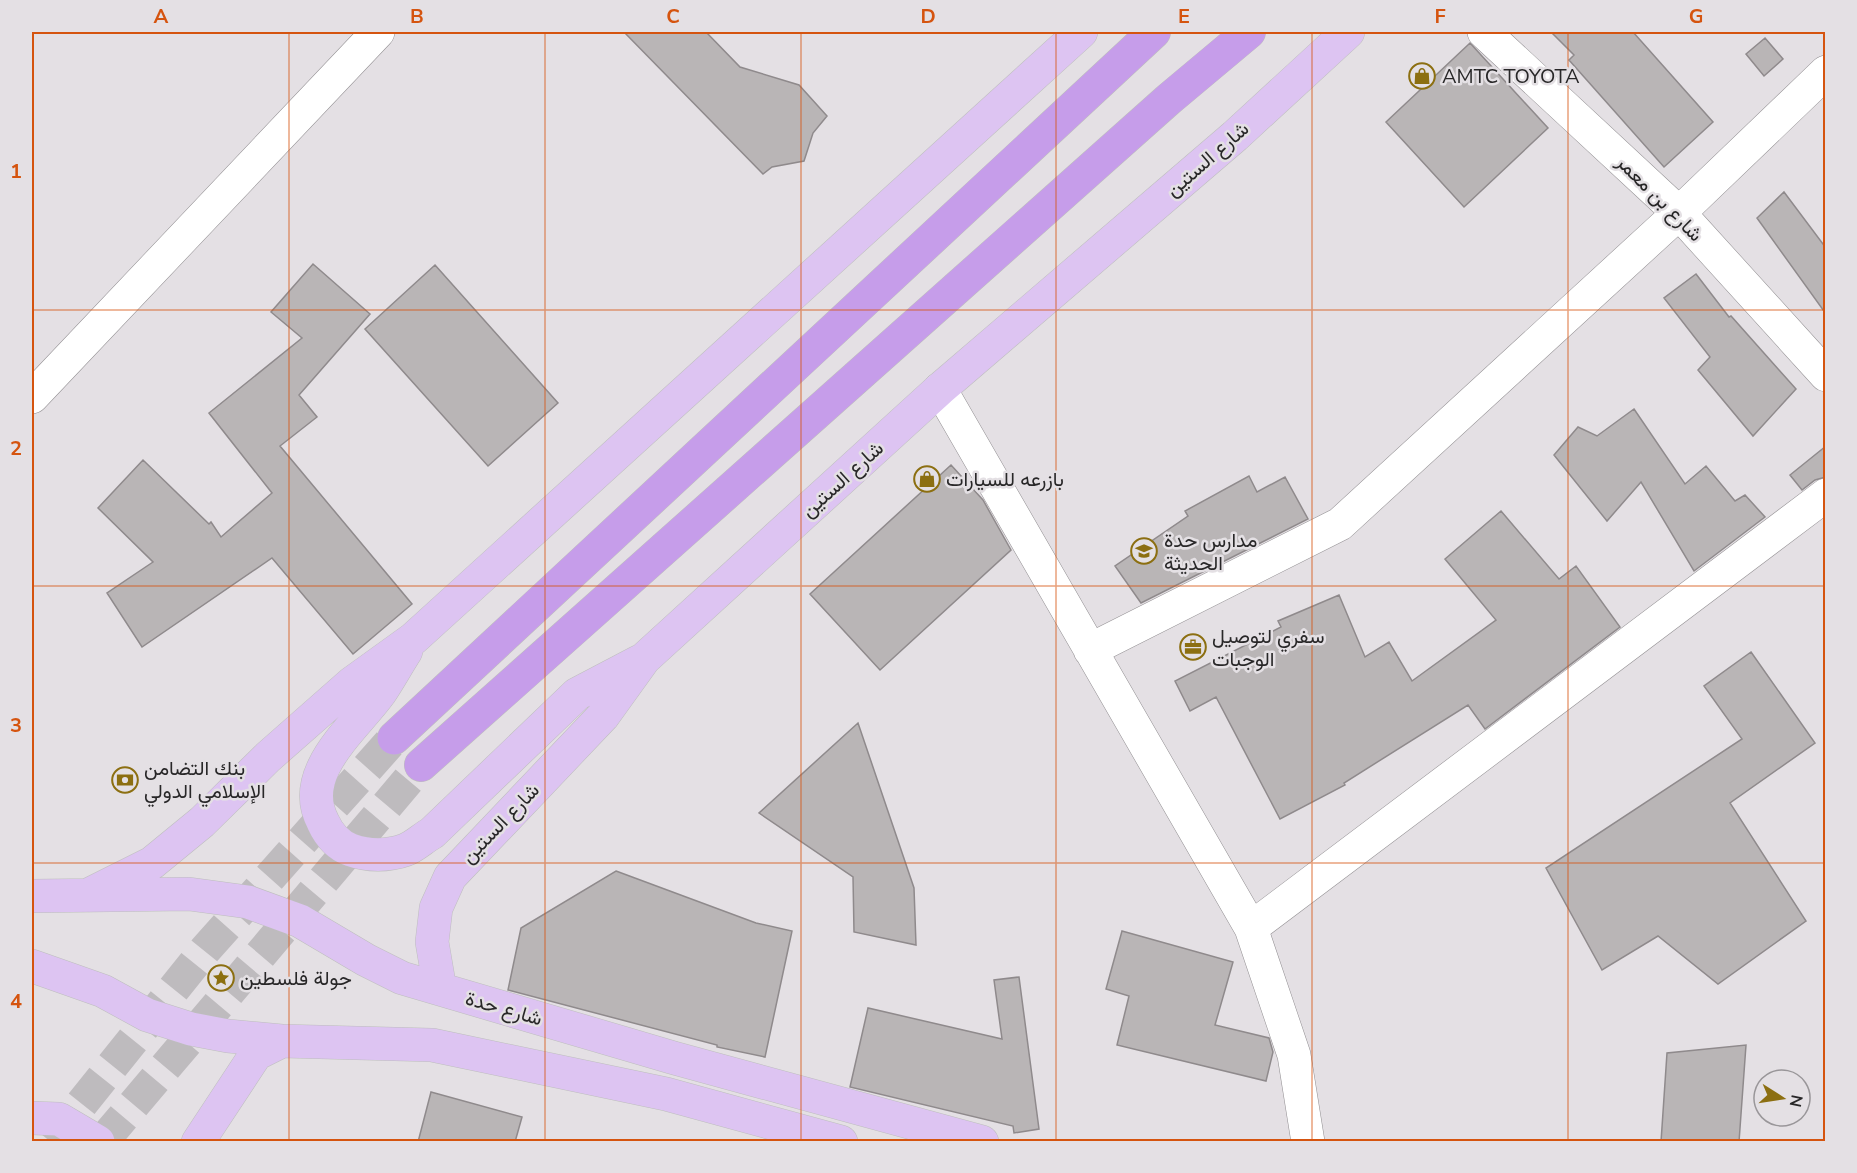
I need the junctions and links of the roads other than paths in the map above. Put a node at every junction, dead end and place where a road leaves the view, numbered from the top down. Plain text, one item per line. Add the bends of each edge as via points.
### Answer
1 (378, 32) edge
2 (1081, 32) edge
3 (1154, 32) edge
4 (1249, 32) edge
5 (1348, 32) edge
6 (1484, 32) edge
7 (1826, 72) edge
8 (1679, 213) junction
9 (1826, 375) edge
10 (940, 389) junction
11 (32, 397) edge
12 (1826, 495) edge
13 (413, 639) junction
14 (1090, 650) junction
15 (644, 659) junction
16 (394, 738) tunnel mouth
17 (421, 765) tunnel mouth
18 (88, 895) junction
19 (32, 896) edge
20 (1251, 928) junction
21 (32, 966) edge
22 (440, 989) junction
23 (282, 1041) junction
24 (32, 1118) edge
25 (98, 1142) edge
26 (198, 1142) edge
27 (841, 1142) edge
28 (982, 1142) edge
29 (1308, 1142) edge

1 - 11 street
2 - 13 main road
3 - 16 highway
4 - 17 highway
5 - 10 main road, شارع الستين via 1235,136
6 - 8 street, شارع بن معمر
7 - 8 street
8 - 9 street, شارع بن معمر
8 - 14 street via 1340,524
10 - 14 street
10 - 15 main road, شارع الستين
12 - 20 street
13 - 15 main road via 380,693 323,766 315,791 317,812 328,834 343,847 364,854 406,850 432,833 577,694
13 - 18 main road via 352,683 152,863
14 - 20 street
15 - 22 main road, شارع الستين via 603,716 450,877 436,908 432,942
18 - 19 main road, شارع حدة
18 - 22 main road, شارع حدة via 189,894 248,902 300,921 402,978
20 - 29 street via 1294,1055
21 - 23 main road via 103,991 147,1015 191,1029
22 - 28 main road, شارع حدة
23 - 26 main road via 256,1054
23 - 27 main road via 432,1045 666,1094
24 - 25 main road via 59,1119

